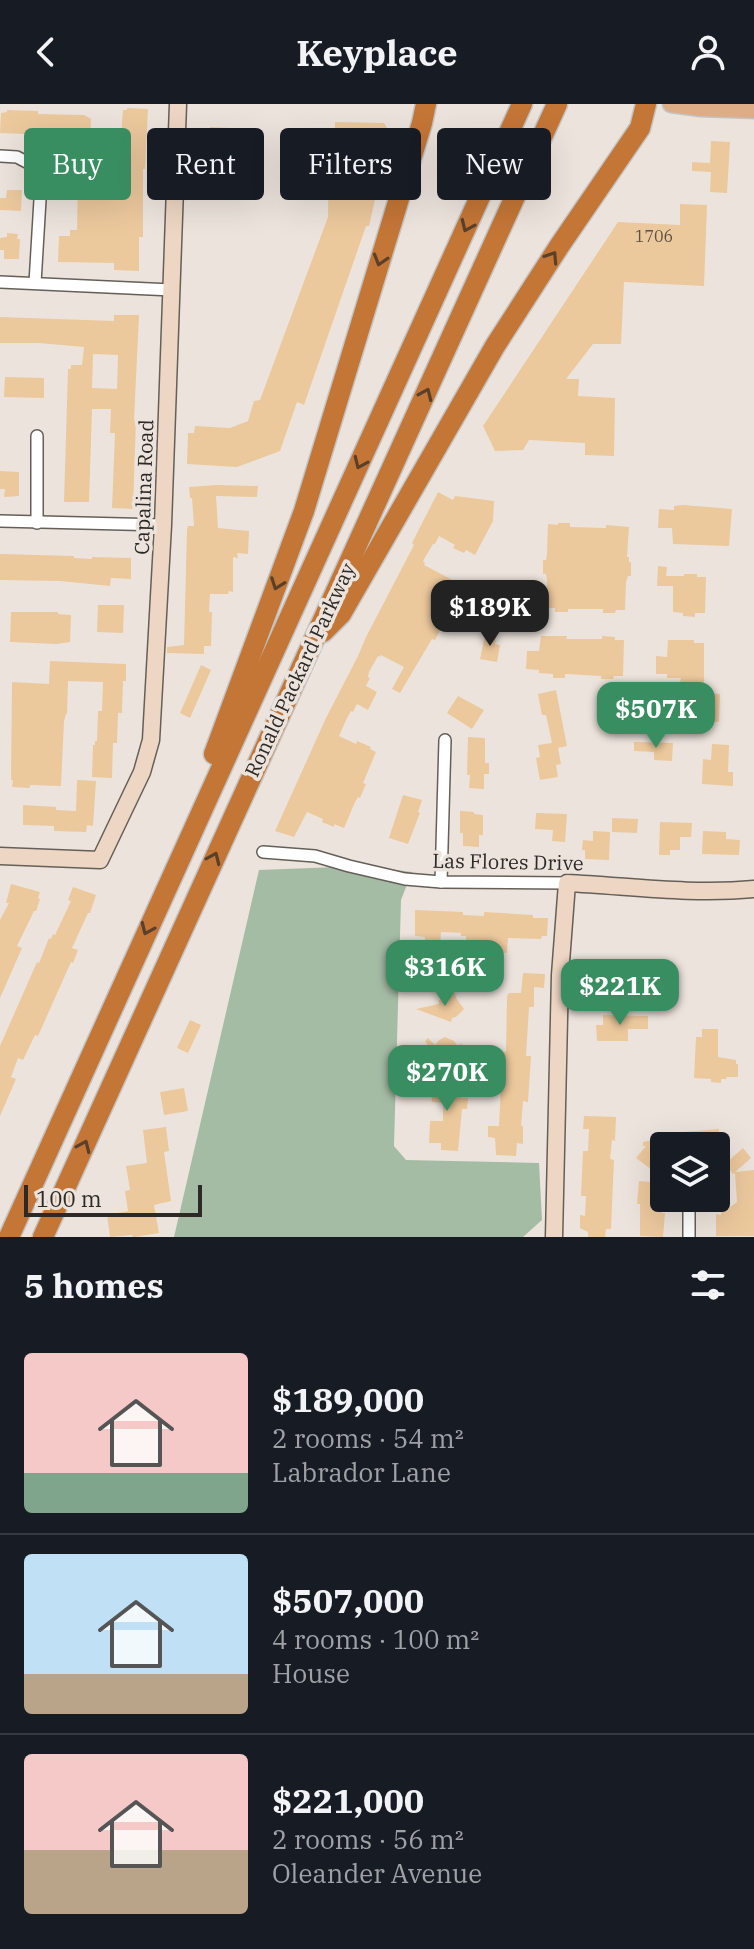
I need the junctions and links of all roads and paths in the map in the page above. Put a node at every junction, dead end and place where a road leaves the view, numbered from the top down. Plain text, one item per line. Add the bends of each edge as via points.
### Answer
1 (178, 104) edge
2 (426, 104) edge
3 (522, 104) edge
4 (557, 104) edge
5 (646, 104) edge
6 (671, 104) edge
7 (754, 110) edge
8 (0, 156) edge
9 (0, 282) edge
10 (35, 283) junction
11 (172, 290) junction
12 (37, 436) dead end
13 (0, 521) edge
14 (37, 523) junction
15 (163, 525) junction
16 (311, 643) junction
17 (445, 740) dead end
18 (263, 852) dead end
19 (0, 856) edge
20 (441, 882) junction
21 (567, 883) junction
22 (754, 889) edge
23 (162, 896) junction
24 (689, 1212) edge
25 (9, 1237) edge
26 (43, 1237) edge
27 (554, 1237) edge
28 (689, 1237) edge

1 - 11 street, Capalina Road
2 -> 23 highway via 304,511
3 -> 23 highway, Ronald Packard Parkway
16 -> 4 highway, Ronald Packard Parkway
16 -> 5 highway via 341,614 495,346 640,128
6 - 7 main road
8 - 10 street via 34,166 41,183
9 - 10 street
10 - 11 street
11 - 15 street, Capalina Road
12 - 14 street
13 - 14 street
14 - 15 street
15 - 19 street, Capalina Road via 151,740 142,772 100,860
26 -> 16 highway, Ronald Packard Parkway
17 - 20 street
18 - 20 street, Las Flores Drive via 315,856 405,879
20 - 21 street, Las Flores Drive
21 - 22 street, Las Flores Drive
21 - 27 street
23 -> 25 highway, Ronald Packard Parkway
24 - 28 street

